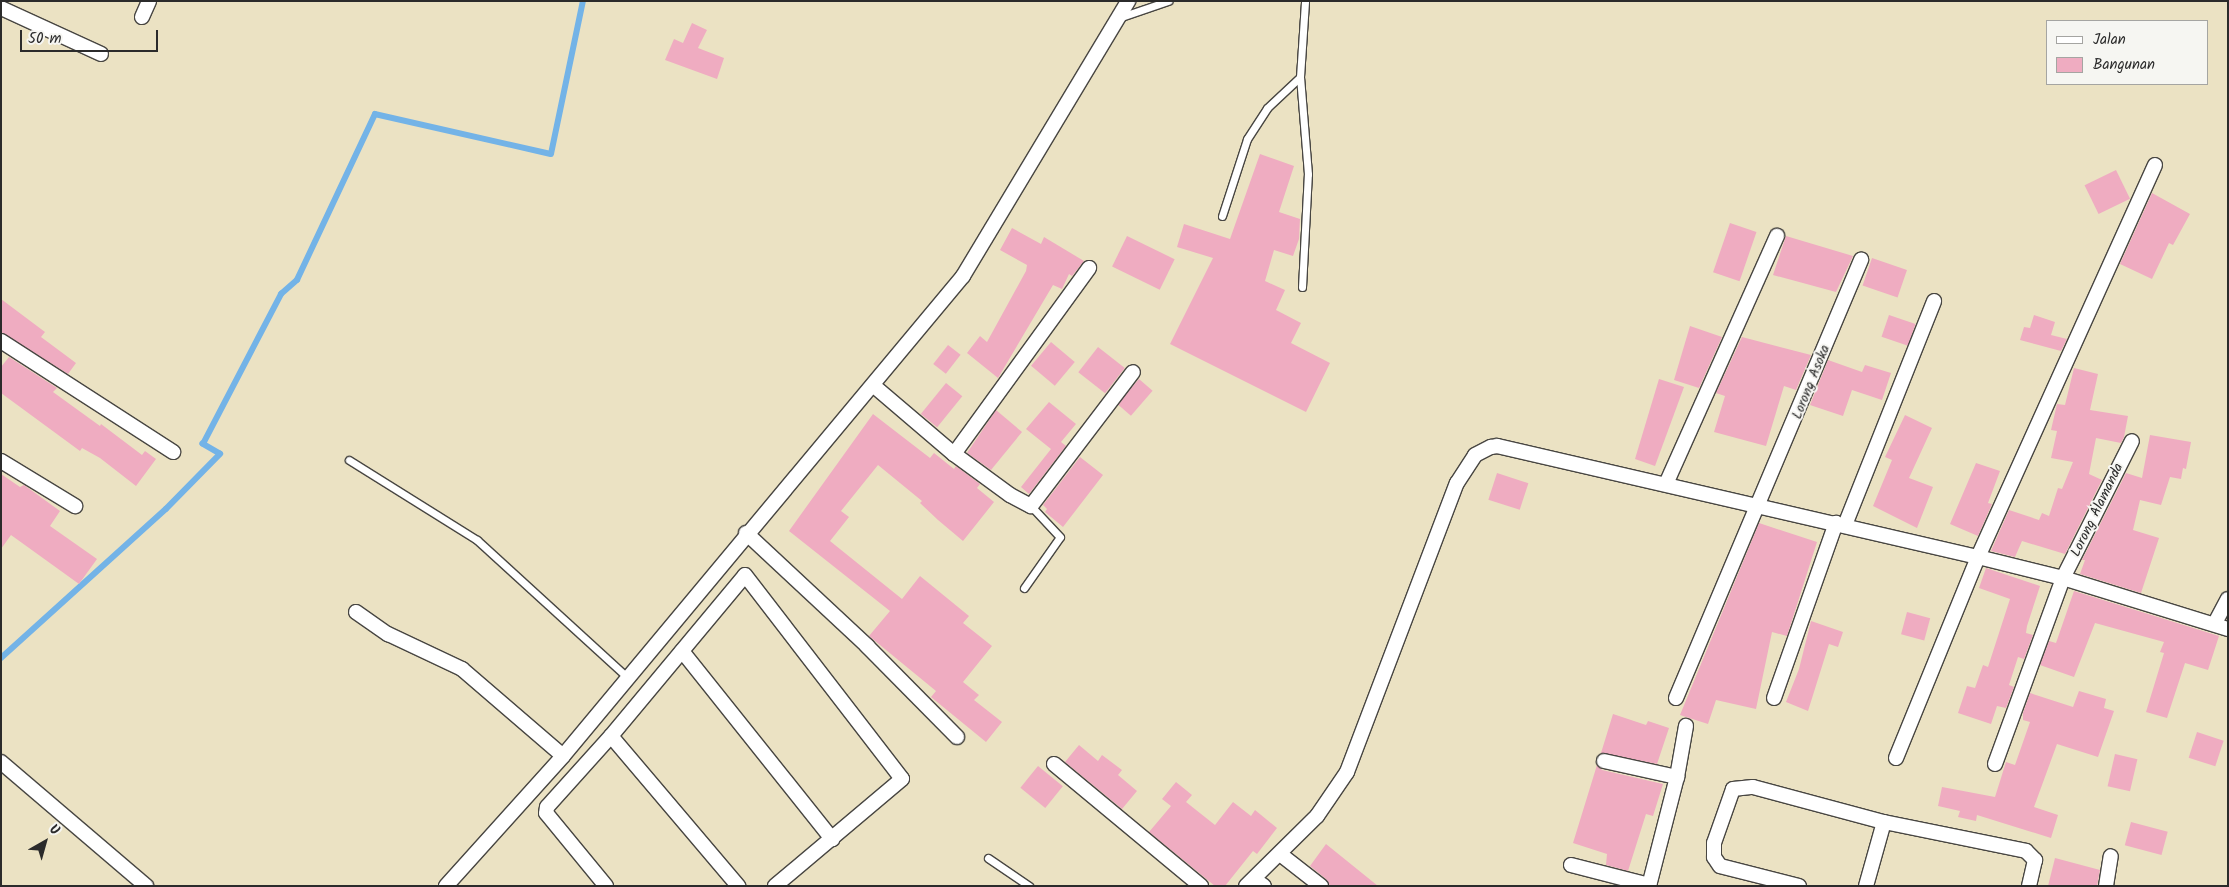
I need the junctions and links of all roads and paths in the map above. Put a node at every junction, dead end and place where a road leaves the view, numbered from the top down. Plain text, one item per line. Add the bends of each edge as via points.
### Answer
1 (149, 1) edge
2 (1128, 1) edge
3 (1168, 1) edge
4 (1305, 1) edge
5 (1, 8) edge
6 (142, 17) dead end
7 (1118, 18) junction
8 (101, 54) dead end
9 (1300, 77) junction
10 (2155, 165) dead end
11 (1222, 216) dead end
12 (1777, 236) dead end
13 (1861, 259) dead end
14 (1089, 268) dead end
15 (1302, 287) dead end
16 (1934, 301) dead end
17 (1, 341) edge
18 (1133, 372) dead end
19 (874, 386) junction
20 (2132, 441) dead end
21 (173, 452) dead end
22 (954, 454) junction
23 (349, 460) dead end
24 (1, 461) edge
25 (1666, 484) junction
26 (75, 506) dead end
27 (1031, 506) junction
28 (1760, 506) junction
29 (1841, 524) junction
30 (746, 533) junction
31 (1978, 557) junction
32 (2063, 578) junction
33 (1024, 588) dead end
34 (2228, 599) edge
35 (356, 612) dead end
36 (2221, 626) edge
37 (682, 652) junction
38 (627, 677) junction
39 (1676, 698) dead end
40 (1774, 698) dead end
41 (1686, 726) dead end
42 (611, 736) junction
43 (957, 737) dead end
44 (563, 756) junction
45 (1896, 758) dead end
46 (1604, 760) dead end
47 (1, 762) edge
48 (1054, 764) dead end
49 (1996, 764) dead end
50 (1677, 777) junction
51 (1884, 822) junction
52 (832, 840) junction
53 (1280, 854) junction
54 (2112, 856) dead end
55 (988, 858) dead end
56 (1571, 865) dead end
57 (1255, 883) edge
58 (146, 886) edge
59 (446, 886) edge
60 (606, 886) edge
61 (738, 886) edge
62 (775, 886) edge
63 (1029, 886) edge
64 (1201, 886) edge
65 (1321, 886) edge
66 (1649, 886) edge
67 (1799, 886) edge
68 (1866, 886) edge
69 (2029, 886) edge
70 (2106, 886) edge

1 - 6 street
2 - 7 street
3 - 7 lane
4 - 9 lane
5 - 8 street
7 - 19 street via 963,276
9 - 11 lane via 1267,108 1247,139
9 - 15 lane via 1308,174
10 - 31 street
12 - 25 street
13 - 28 street, Lorong Asoka
14 - 22 street
16 - 29 street
17 - 21 street
18 - 27 street
19 - 22 street
19 - 30 street
20 - 32 street, Lorong Alamanda
22 - 27 street via 1010,495
23 - 38 lane via 477,540
24 - 26 street
25 - 28 street
25 - 53 street via 1497,446 1475,455 1457,482 1347,772 1317,816
27 - 33 lane via 1060,537
28 - 29 street
28 - 39 street, Lorong Asoka
29 - 31 street
29 - 40 street
30 - 38 street
30 - 43 street via 867,646
31 - 32 street
31 - 45 street
32 - 36 street
32 - 49 street, Lorong Alamanda
34 - 36 street
35 - 44 street via 388,634 462,669
37 - 42 street
37 - 52 street
37 - 52 street via 746,575 901,777 900,782
38 - 44 street
41 - 50 street
42 - 60 street via 546,810
42 - 61 street
44 - 59 street
46 - 50 street
47 - 58 street
48 - 64 street
50 - 66 street
51 - 67 street via 1753,787 1733,789 1714,843 1714,857 1720,866
51 - 68 street
51 - 69 street via 2026,851 2035,860
52 - 62 street
53 - 57 street
53 - 65 street
54 - 70 street
55 - 63 lane
56 - 66 street

